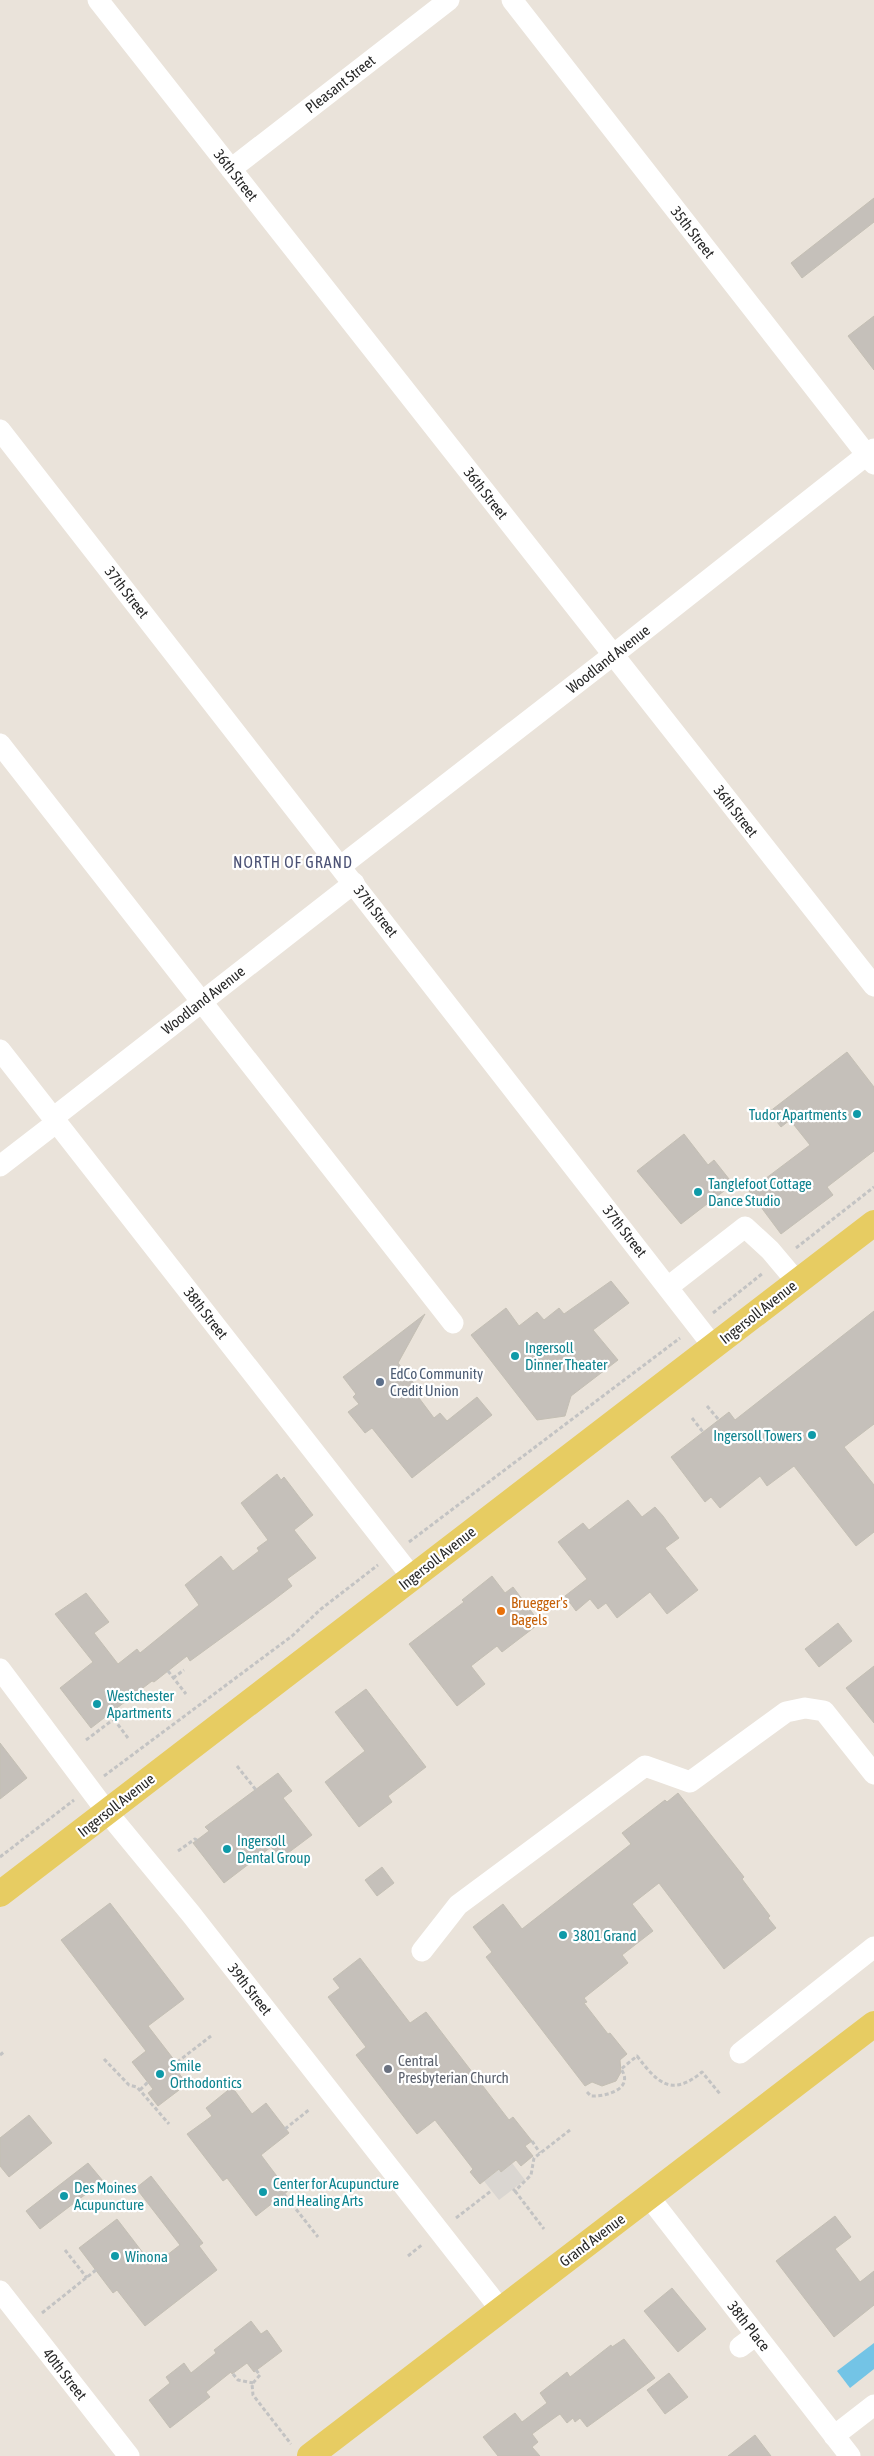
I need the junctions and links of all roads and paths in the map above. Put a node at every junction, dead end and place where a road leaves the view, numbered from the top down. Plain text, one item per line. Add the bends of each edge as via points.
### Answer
1 (98, 0) edge
2 (449, 0) edge
3 (512, 0) edge
4 (231, 168) junction
5 (0, 430) edge
6 (872, 456) edge
7 (614, 655) junction
8 (0, 744) edge
9 (341, 866) junction
10 (354, 883) junction
11 (874, 986) edge
12 (202, 1002) junction
13 (0, 1050) edge
14 (55, 1120) junction
15 (0, 1166) edge
16 (874, 1223) edge
17 (797, 1282) junction
18 (668, 1287) junction
19 (453, 1324) dead end
20 (682, 1336) dead end
21 (713, 1346) junction
22 (708, 1406) dead end
23 (692, 1418) dead end
24 (719, 1420) dead end
25 (704, 1432) dead end
26 (404, 1546) dead end
27 (380, 1563) dead end
28 (412, 1577) junction
29 (0, 1669) edge
30 (184, 1670) dead end
31 (168, 1671) dead end
32 (173, 1678) junction
33 (186, 1694) dead end
34 (110, 1714) dead end
35 (114, 1719) junction
36 (128, 1738) dead end
37 (86, 1740) dead end
38 (236, 1766) dead end
39 (874, 1774) edge
40 (99, 1780) dead end
41 (256, 1790) dead end
42 (77, 1798) dead end
43 (107, 1812) junction
44 (197, 1840) dead end
45 (178, 1852) dead end
46 (0, 1857) edge
47 (0, 1894) edge
48 (874, 1947) edge
49 (422, 1952) dead end
50 (874, 2024) edge
51 (211, 2036) dead end
52 (5, 2051) dead end
53 (740, 2053) dead end
54 (0, 2055) edge
55 (104, 2059) dead end
56 (172, 2066) dead end
57 (148, 2082) dead end
58 (140, 2090) junction
59 (587, 2092) dead end
60 (720, 2094) dead end
61 (310, 2109) dead end
62 (169, 2124) dead end
63 (286, 2129) dead end
64 (570, 2130) dead end
65 (532, 2141) dead end
66 (540, 2153) junction
67 (492, 2191) dead end
68 (284, 2194) dead end
69 (649, 2197) junction
70 (544, 2229) dead end
71 (439, 2231) junction
72 (318, 2237) dead end
73 (65, 2250) dead end
74 (96, 2270) dead end
75 (87, 2278) junction
76 (0, 2291) edge
77 (500, 2310) junction
78 (41, 2313) dead end
79 (256, 2370) dead end
80 (233, 2374) dead end
81 (253, 2383) junction
82 (874, 2405) edge
83 (834, 2436) junction
84 (303, 2453) edge
85 (129, 2456) edge
86 (850, 2456) edge

1 - 4 street, 36th Street
2 - 4 street, Pleasant Street
3 - 6 street, 35th Street
4 - 7 street, 36th Street
5 - 9 street, 37th Street
6 - 7 street, Woodland Avenue
7 - 9 street, Woodland Avenue
7 - 11 street, 36th Street
8 - 12 street
9 - 10 street, 37th Street
10 - 12 street, Woodland Avenue
10 - 18 street, 37th Street
12 - 14 street, Woodland Avenue
12 - 19 street
13 - 14 street, 38th Street
14 - 15 street, Woodland Avenue
14 - 28 street, 38th Street
16 - 17 main road, Ingersoll Avenue
17 - 18 street via 745,1227
17 - 21 main road, Ingersoll Avenue
18 - 21 street, 37th Street
20 - 26 path
21 - 28 main road, Ingersoll Avenue
22 - 24 path
23 - 25 path
27 - 40 path via 320,1609 292,1636
28 - 43 main road, Ingersoll Avenue
29 - 43 street, 39th Street
30 - 32 path
31 - 32 path
32 - 33 path
34 - 35 path
35 - 36 path
35 - 37 path
38 - 41 path
39 - 49 street via 824,1711 805,1708 786,1712 690,1782 645,1766 458,1905
42 - 46 path
43 - 47 main road, Ingersoll Avenue
43 - 71 street, 39th Street via 192,1914
44 - 45 path
48 - 53 street
50 - 69 main road, Grand Avenue
51 - 56 path
52 - 54 path
55 - 58 path via 129,2086
57 - 58 path
58 - 62 path
59 - 60 path via 591,2096 601,2096 614,2092 624,2080 620,2069 637,2056 661,2082 670,2086 683,2084 702,2072
61 - 63 path
64 - 66 path
65 - 66 path
66 - 70 path via 534,2158 532,2175 514,2190
67 - 71 path
68 - 72 path
69 - 77 main road, Grand Avenue
69 - 83 street, 38th Place via 748,2341
71 - 77 street, 39th Street
73 - 75 path
74 - 75 path
75 - 78 path
76 - 85 street, 40th Street
77 - 84 main road, Grand Avenue
79 - 81 path via 260,2375
80 - 81 path via 238,2380
81 - 84 path via 253,2395
82 - 83 street
83 - 86 street, 38th Place

